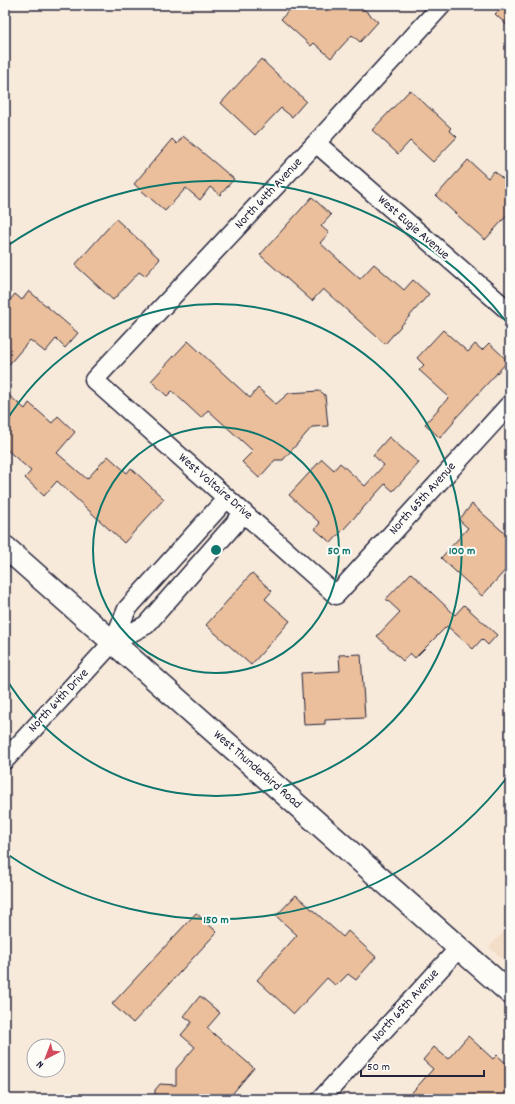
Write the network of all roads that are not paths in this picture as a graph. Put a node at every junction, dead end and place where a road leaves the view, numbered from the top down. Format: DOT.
graph roads {
  1 [pos="442,5"];
  2 [pos="316,144"];
  3 [pos="510,312"];
  4 [pos="94,380"];
  5 [pos="510,404"];
  6 [pos="227,498"];
  7 [pos="244,513"];
  8 [pos="5,547"];
  9 [pos="176,555"];
  10 [pos="193,571"];
  11 [pos="336,595"];
  12 [pos="113,642"];
  13 [pos="5,760"];
  14 [pos="459,948"];
  15 [pos="510,993"];
  16 [pos="321,1099"];
  1 -- 2 [label="street, North 64th Avenue"];
  2 -- 3 [label="street, West Eugie Avenue"];
  2 -- 4 [label="street, North 64th Avenue"];
  4 -- 6 [label="street, West Voltaire Drive"];
  5 -- 11 [label="street, North 65th Avenue"];
  6 -- 7 [label="street, West Voltaire Drive"];
  6 -- 9 [label="street, North 64th Drive"];
  7 -- 10 [label="street, North 64th Drive"];
  7 -- 11 [label="street, West Voltaire Drive"];
  8 -- 12 [label="main road, West Thunderbird Road"];
  9 -- 10 [label="street"];
  9 -- 12 [label="street, North 64th Drive"];
  10 -- 12 [label="street, North 64th Drive"];
  12 -- 13 [label="street, North 64th Drive"];
  12 -- 14 [label="main road, West Thunderbird Road"];
  14 -- 15 [label="main road, West Thunderbird Road"];
  14 -- 16 [label="street, North 65th Avenue"];
}
